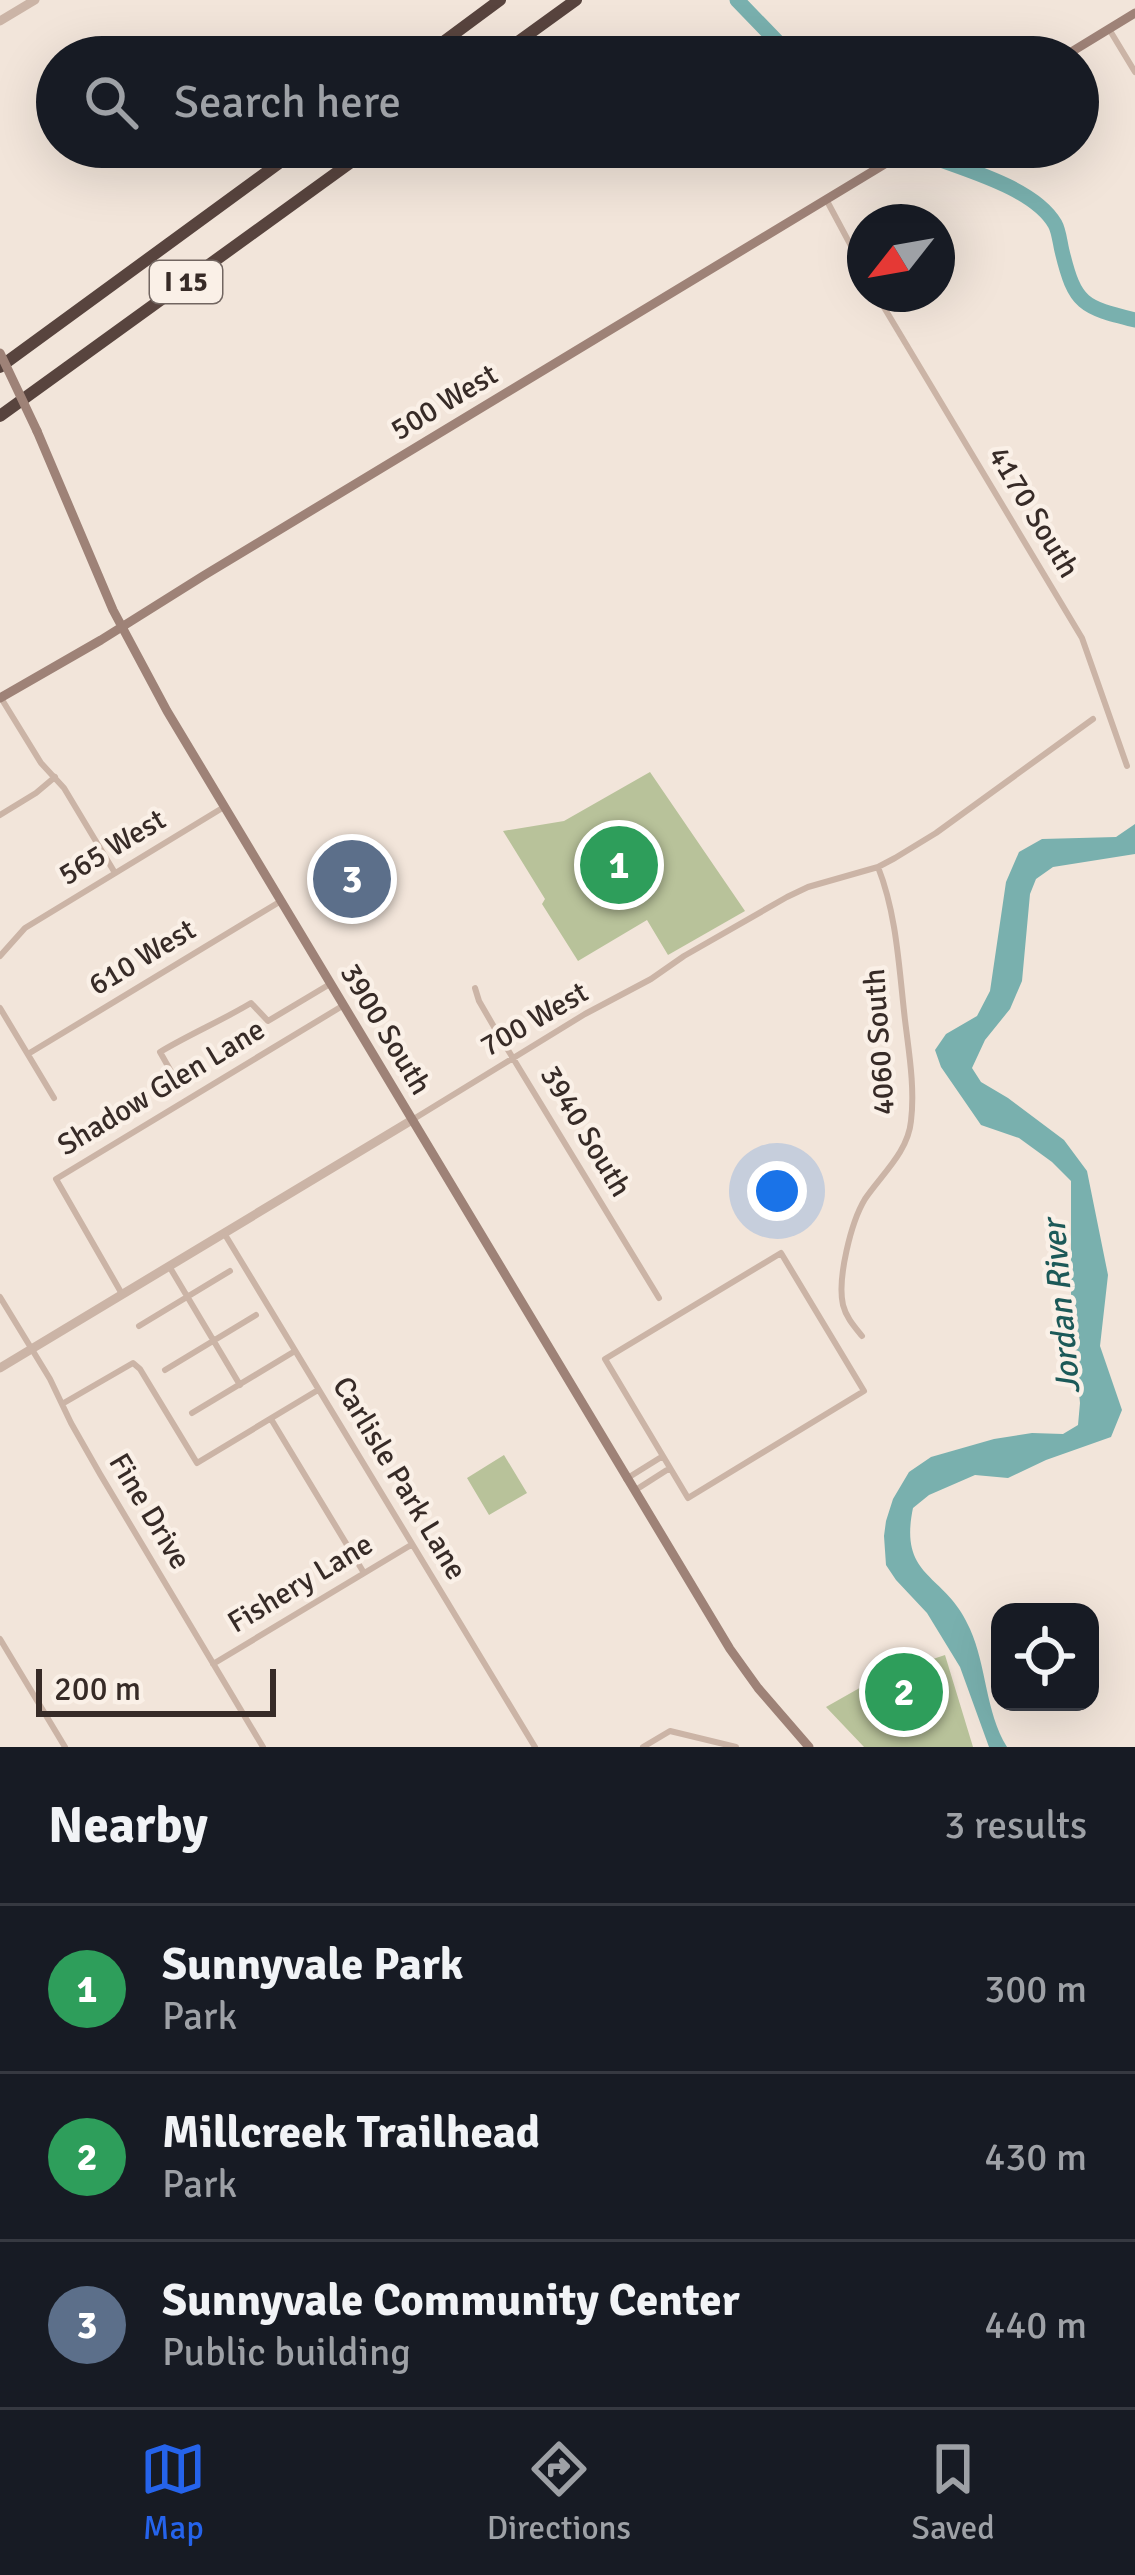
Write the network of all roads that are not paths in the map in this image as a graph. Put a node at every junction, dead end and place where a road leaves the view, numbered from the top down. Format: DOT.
graph roads {
  1 [pos="35,0"];
  2 [pos="500,0"];
  3 [pos="576,0"];
  4 [pos="1135,13"];
  5 [pos="0,21"];
  6 [pos="1109,29"];
  7 [pos="451,36"];
  8 [pos="526,36"];
  9 [pos="1098,36"];
  10 [pos="1135,72"];
  11 [pos="272,168"];
  12 [pos="343,168"];
  13 [pos="879,168"];
  14 [pos="826,200"];
  15 [pos="847,239"];
  16 [pos="887,312"];
  17 [pos="0,353"];
  18 [pos="0,367"];
  19 [pos="0,416"];
  20 [pos="122,627"];
  21 [pos="0,698"];
  22 [pos="1093,719"];
  23 [pos="1126,766"];
  24 [pos="55,777"];
  25 [pos="224,807"];
  26 [pos="0,815"];
  27 [pos="878,867"];
  28 [pos="115,873"];
  29 [pos="281,901"];
  30 [pos="0,956"];
  31 [pos="331,984"];
  32 [pos="475,988"];
  33 [pos="344,1005"];
  34 [pos="0,1008"];
  35 [pos="28,1054"];
  36 [pos="514,1058"];
  37 [pos="177,1082"];
  38 [pos="54,1098"];
  39 [pos="412,1120"];
  40 [pos="224,1233"];
  41 [pos="169,1267"];
  42 [pos="230,1271"];
  43 [pos="122,1294"];
  44 [pos="0,1297"];
  45 [pos="187,1297"];
  46 [pos="659,1298"];
  47 [pos="256,1315"];
  48 [pos="140,1326"];
  49 [pos="862,1336"];
  50 [pos="214,1341"];
  51 [pos="32,1349"];
  52 [pos="295,1351"];
  53 [pos="0,1368"];
  54 [pos="165,1370"];
  55 [pos="240,1384"];
  56 [pos="318,1390"];
  57 [pos="62,1405"];
  58 [pos="192,1413"];
  59 [pos="271,1419"];
  60 [pos="663,1456"];
  61 [pos="670,1468"];
  62 [pos="626,1479"];
  63 [pos="634,1491"];
  64 [pos="412,1544"];
  65 [pos="364,1573"];
  66 [pos="0,1639"];
  67 [pos="213,1664"];
  68 [pos="65,1747"];
  69 [pos="263,1747"];
  70 [pos="535,1747"];
  71 [pos="643,1747"];
  72 [pos="736,1747"];
  73 [pos="809,1747"];
  1 -- 5 [label="street"];
  2 -- 7 [label="highway"];
  3 -- 8 [label="highway"];
  4 -- 6 [label="main road"];
  6 -- 9 [label="main road"];
  6 -- 10 [label="street"];
  11 -- 18 [label="highway, I 15"];
  12 -- 19 [label="highway, I 15"];
  13 -- 14 [label="main road, 500 West"];
  14 -- 15 [label="street"];
  14 -- 20 [label="main road, 500 West"];
  16 -- 23 [label="street, 4170 South"];
  17 -- 20 [label="main road, 3900 South, bridge"];
  20 -- 21 [label="main road, 500 West"];
  20 -- 25 [label="main road, 3900 South"];
  21 -- 24 [label="street"];
  22 -- 27 [label="street, 700 West"];
  24 -- 26 [label="street"];
  24 -- 28 [label="street"];
  25 -- 28 [label="street, 565 West"];
  25 -- 29 [label="main road, 3900 South"];
  27 -- 36 [label="street, 700 West"];
  27 -- 49 [label="street, 4060 South"];
  28 -- 30 [label="street, 565 West"];
  29 -- 31 [label="main road, 3900 South"];
  29 -- 35 [label="street, 610 West"];
  31 -- 33 [label="main road, 3900 South"];
  31 -- 37 [label="street"];
  32 -- 36 [label="street, 3940 South"];
  33 -- 39 [label="main road, 3900 South"];
  33 -- 43 [label="street, Shadow Glen Lane"];
  34 -- 35 [label="street"];
  35 -- 38 [label="street"];
  36 -- 39 [label="street, 700 West"];
  36 -- 46 [label="street, 3940 South"];
  39 -- 40 [label="street, 700 West"];
  39 -- 62 [label="main road, 3900 South"];
  40 -- 41 [label="street, 700 West"];
  40 -- 52 [label="street, Carlisle Park Lane"];
  41 -- 43 [label="street, 700 West"];
  41 -- 45 [label="street"];
  42 -- 45 [label="street"];
  43 -- 51 [label="street, 700 West"];
  44 -- 51 [label="street, Fine Drive"];
  45 -- 48 [label="street"];
  45 -- 50 [label="street"];
  47 -- 50 [label="street"];
  50 -- 54 [label="street"];
  50 -- 55 [label="street"];
  51 -- 53 [label="street, 700 West"];
  51 -- 57 [label="street, Fine Drive"];
  52 -- 55 [label="street"];
  52 -- 56 [label="street, Carlisle Park Lane"];
  55 -- 58 [label="street"];
  56 -- 59 [label="street"];
  56 -- 64 [label="street, Carlisle Park Lane"];
  57 -- 59 [label="street"];
  57 -- 67 [label="street, Fine Drive"];
  59 -- 65 [label="street"];
  60 -- 61 [label="street"];
  60 -- 61 [label="street"];
  60 -- 62 [label="street"];
  61 -- 63 [label="street"];
  62 -- 63 [label="main road, 3900 South"];
  63 -- 73 [label="main road, 3900 South"];
  64 -- 65 [label="street, Fishery Lane"];
  64 -- 70 [label="street, Carlisle Park Lane"];
  65 -- 67 [label="street, Fishery Lane"];
  66 -- 68 [label="street"];
  67 -- 69 [label="street, Fine Drive"];
  71 -- 72 [label="street"];
}
